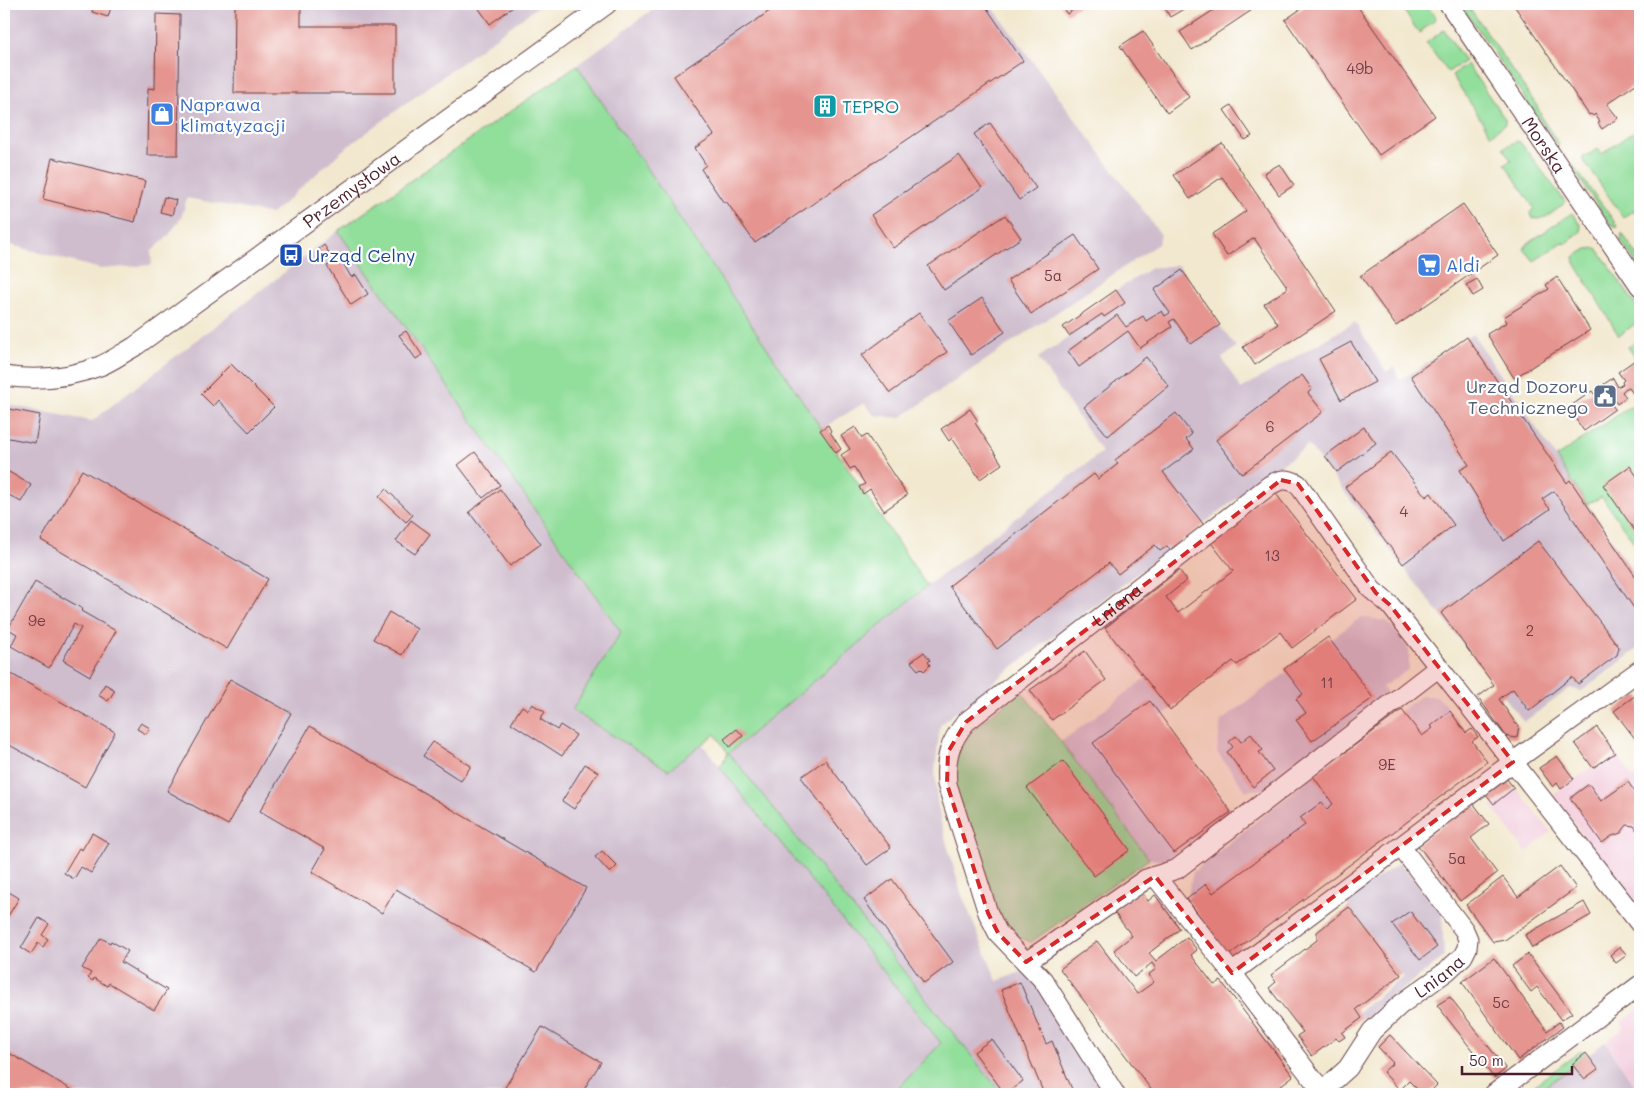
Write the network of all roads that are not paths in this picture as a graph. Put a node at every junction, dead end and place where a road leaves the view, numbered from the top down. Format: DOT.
graph roads {
  1 [pos="607,4"];
  2 [pos="1449,4"];
  3 [pos="1640,286"];
  4 [pos="4,376"];
  5 [pos="1439,667"];
  6 [pos="1640,670"];
  7 [pos="1513,762"];
  8 [pos="1401,846"];
  9 [pos="1155,876"];
  10 [pos="1640,924"];
  11 [pos="1026,962"];
  12 [pos="1232,973"];
  13 [pos="1640,986"];
  14 [pos="1324,1093"];
  15 [pos="1115,1094"];
  16 [pos="1494,1094"];
  1 -- 4 [label="street, Przemysłowa"];
  2 -- 3 [label="street, Morska"];
  5 -- 7 [label="street, Lniana"];
  5 -- 9 [label="street"];
  5 -- 11 [label="street, Lniana"];
  6 -- 7 [label="street"];
  7 -- 8 [label="street"];
  7 -- 10 [label="street, Lniana"];
  8 -- 12 [label="street"];
  8 -- 14 [label="street, Lniana"];
  9 -- 11 [label="street"];
  9 -- 12 [label="street, Lniana"];
  11 -- 15 [label="street, Lniana"];
  12 -- 14 [label="street, Lniana"];
  13 -- 16 [label="street"];
}
